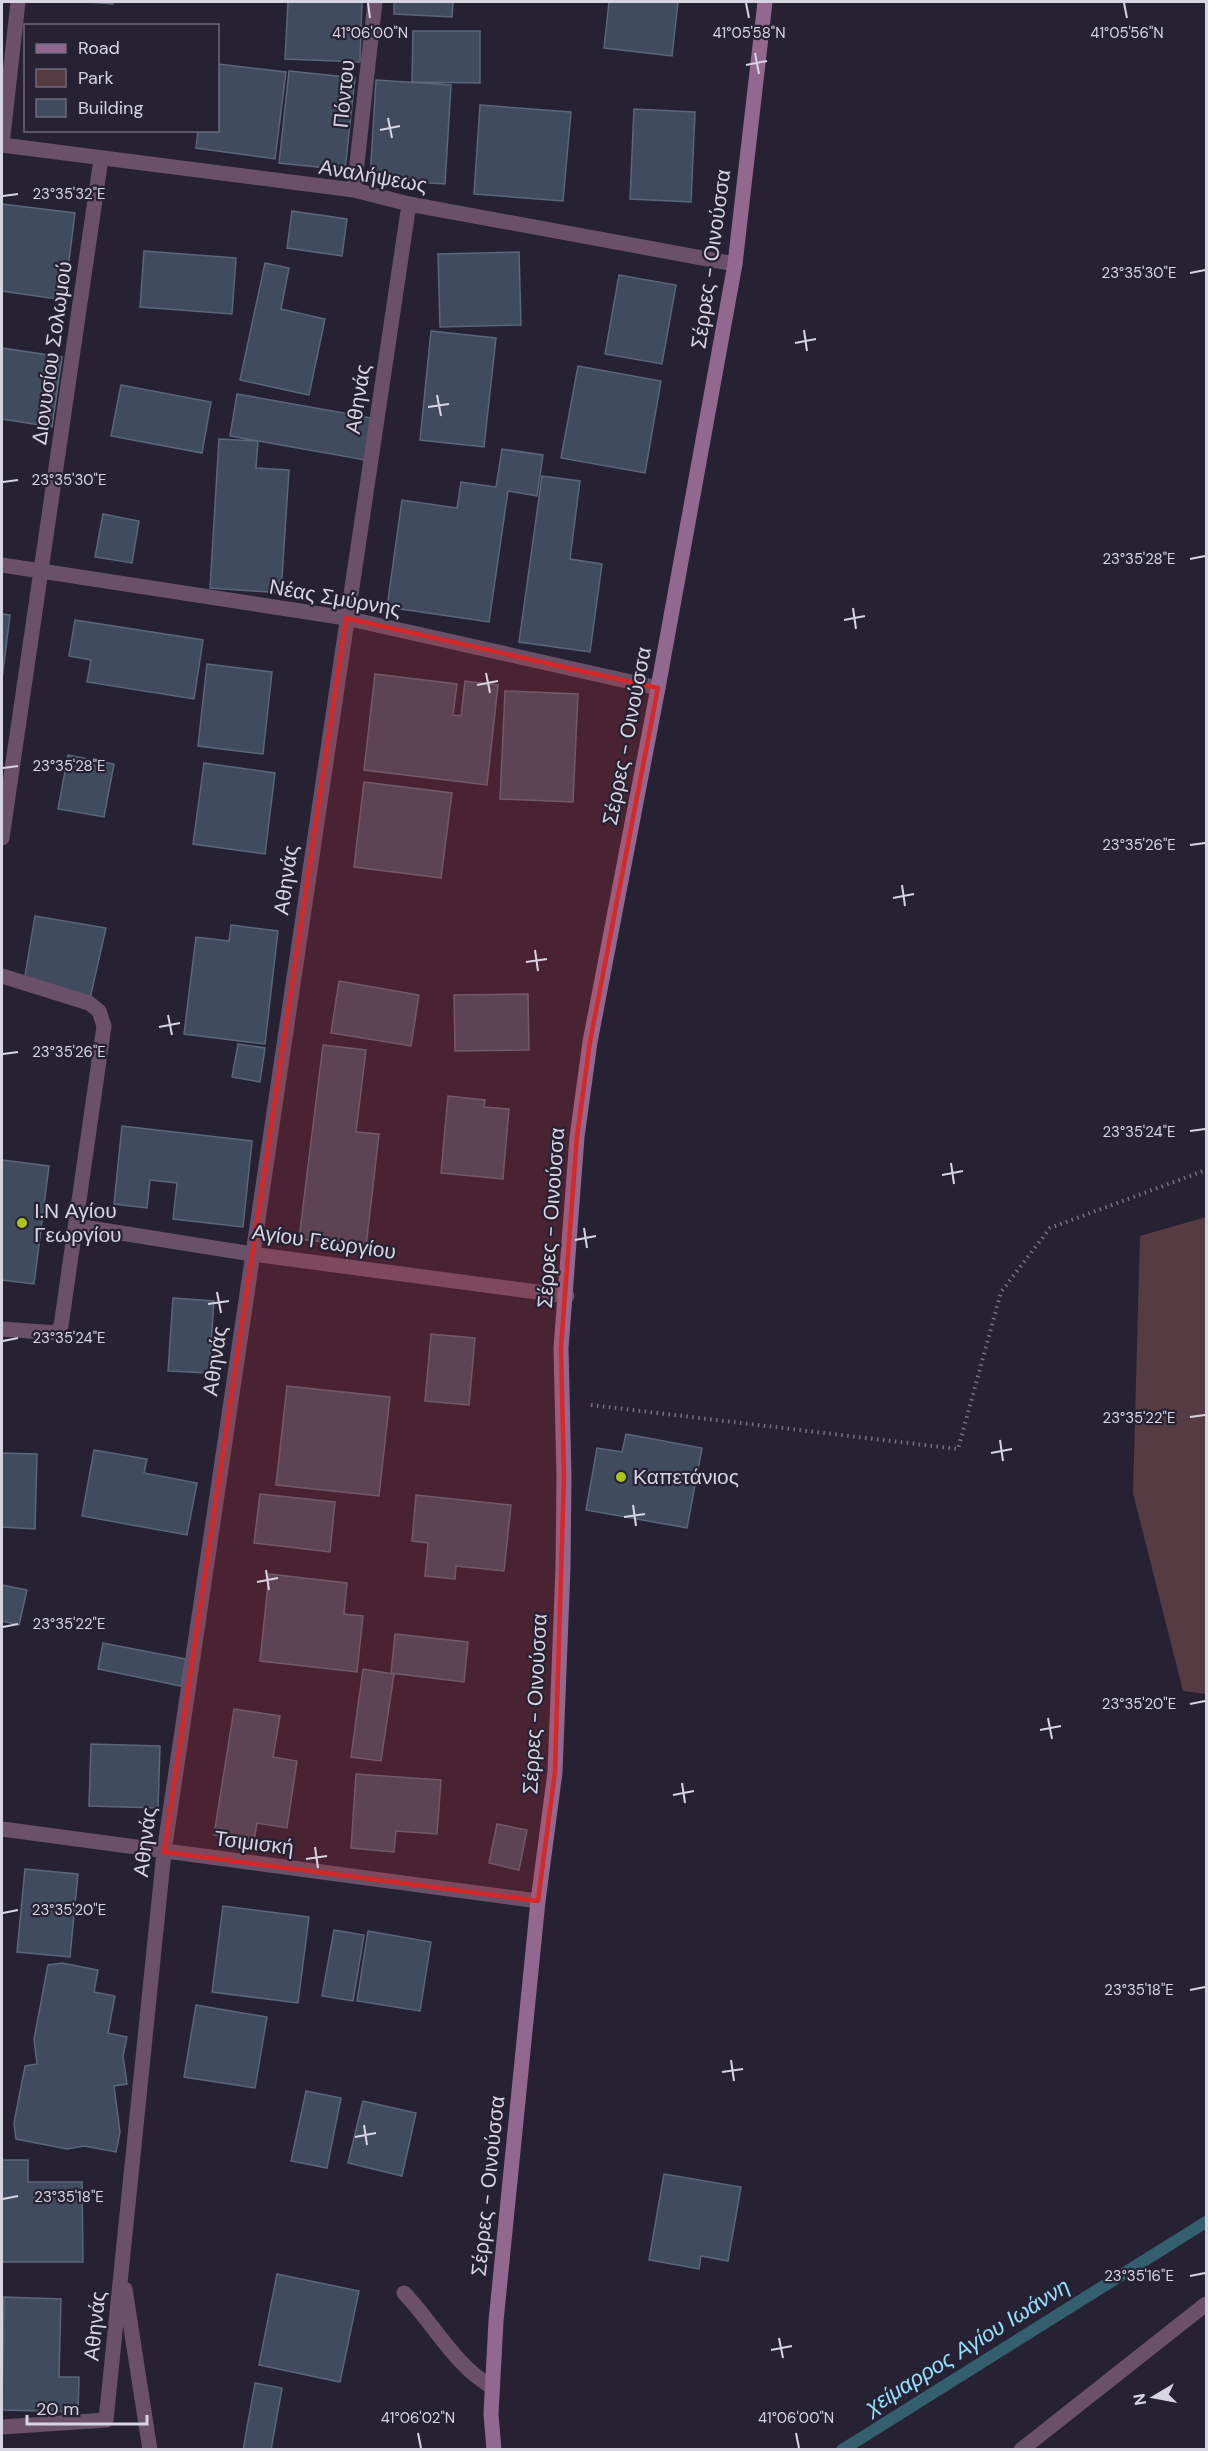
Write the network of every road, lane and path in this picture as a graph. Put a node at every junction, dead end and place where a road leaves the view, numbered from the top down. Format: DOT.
graph roads {
  1 [pos="18,2"];
  2 [pos="375,2"];
  3 [pos="765,2"];
  4 [pos="2,145"];
  5 [pos="100,159"];
  6 [pos="354,190"];
  7 [pos="409,204"];
  8 [pos="735,264"];
  9 [pos="2,565"];
  10 [pos="42,572"];
  11 [pos="346,618"];
  12 [pos="658,688"];
  13 [pos="2,838"];
  14 [pos="2,976"];
  15 [pos="1206,1170"];
  16 [pos="77,1226"];
  17 [pos="252,1254"];
  18 [pos="567,1296"];
  19 [pos="2,1329"];
  20 [pos="563,1401"];
  21 [pos="2,1829"];
  22 [pos="164,1852"];
  23 [pos="538,1901"];
  24 [pos="122,2268"];
  25 [pos="404,2293"];
  26 [pos="1206,2304"];
  27 [pos="492,2387"];
  28 [pos="2,2427"];
  29 [pos="493,2444"];
  30 [pos="150,2450"];
  31 [pos="1021,2450"];
  1 -- 4 [label="street"];
  2 -- 6 [label="street, Πόντου"];
  3 -- 8 [label="street, Σέρρες - Οινούσσα"];
  4 -- 5 [label="street, Αναλήψεως"];
  5 -- 6 [label="street, Αναλήψεως"];
  5 -- 10 [label="street, Διονυσίου Σολωμού"];
  6 -- 7 [label="street, Αναλήψεως"];
  7 -- 8 [label="street, Αναλήψεως"];
  7 -- 11 [label="street, Αθηνάς"];
  8 -- 12 [label="street, Σέρρες - Οινούσσα"];
  9 -- 10 [label="street, Νέας Σμύρνης"];
  10 -- 11 [label="street, Νέας Σμύρνης"];
  10 -- 13 [label="street, Διονυσίου Σολωμού"];
  11 -- 12 [label="street, Νέας Σμύρνης"];
  11 -- 17 [label="street, Αθηνάς"];
  12 -- 18 [label="street, Σέρρες - Οινούσσα"];
  14 -- 16 [label="street"];
  15 -- 20 [label="path"];
  16 -- 17 [label="street, Αγίου Γεωργίου"];
  16 -- 19 [label="street"];
  17 -- 18 [label="street, Αγίου Γεωργίου"];
  17 -- 22 [label="street, Αθηνάς"];
  18 -- 20 [label="street, Σέρρες - Οινούσσα"];
  20 -- 23 [label="street, Σέρρες - Οινούσσα"];
  21 -- 22 [label="street, Τσιμισκή"];
  22 -- 23 [label="street, Τσιμισκή"];
  22 -- 24 [label="street, Αθηνάς"];
  23 -- 27 [label="street, Σέρρες - Οινούσσα"];
  24 -- 28 [label="street, Αθηνάς"];
  24 -- 30 [label="street"];
  25 -- 27 [label="street"];
  26 -- 31 [label="street"];
  27 -- 29 [label="street, Σέρρες - Οινούσσα"];
}
